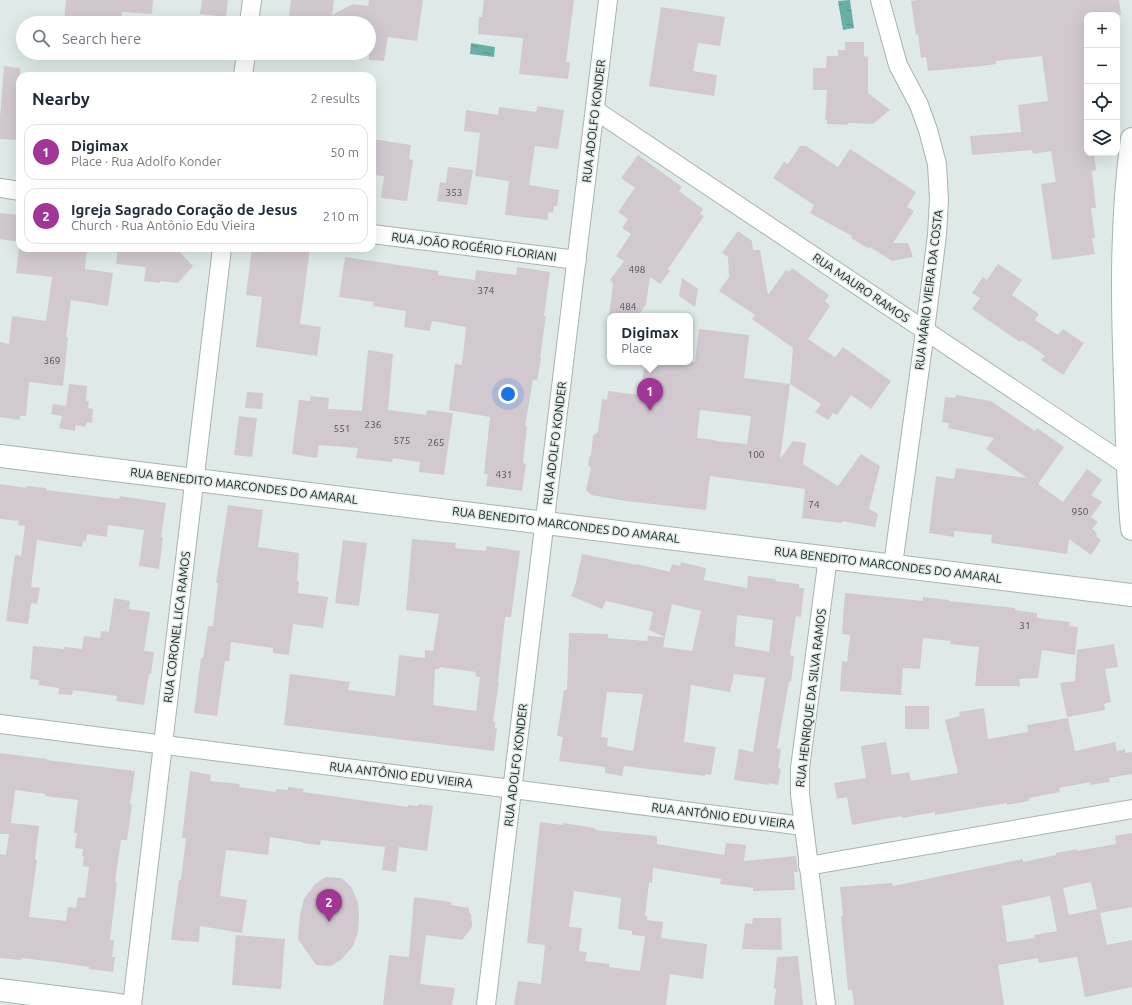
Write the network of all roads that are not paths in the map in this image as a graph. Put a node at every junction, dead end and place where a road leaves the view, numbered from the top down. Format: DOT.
graph roads {
  1 [pos="252,0"];
  2 [pos="608,0"];
  3 [pos="880,0"];
  4 [pos="250,16"];
  5 [pos="245,60"];
  6 [pos="244,72"];
  7 [pos="595,110"];
  8 [pos="1132,139"];
  9 [pos="0,188"];
  10 [pos="16,190"];
  11 [pos="1128,214"];
  12 [pos="376,235"];
  13 [pos="222,252"];
  14 [pos="577,260"];
  15 [pos="925,331"];
  16 [pos="0,456"];
  17 [pos="1128,466"];
  18 [pos="195,480"];
  19 [pos="1131,498"];
  20 [pos="545,523"];
  21 [pos="1132,529"];
  22 [pos="828,557"];
  23 [pos="893,565"];
  24 [pos="1132,595"];
  25 [pos="0,724"];
  26 [pos="163,745"];
  27 [pos="513,789"];
  28 [pos="1132,809"];
  29 [pos="803,826"];
  30 [pos="808,866"];
  31 [pos="0,990"];
  32 [pos="119,1005"];
  33 [pos="132,1005"];
  34 [pos="486,1005"];
  35 [pos="826,1005"];
  1 -- 4 [label="street"];
  2 -- 7 [label="street, RUA ADOLFO KONDER"];
  3 -- 15 [label="street, RUA MÁRIO VIEIRA DA COSTA"];
  5 -- 6 [label="street"];
  7 -- 14 [label="street, RUA ADOLFO KONDER"];
  7 -- 15 [label="street, RUA MAURO RAMOS"];
  8 -- 11 [label="main road"];
  9 -- 10 [label="street"];
  11 -- 17 [label="main road"];
  12 -- 14 [label="street, RUA JOÃO ROGÉRIO FLORIANI"];
  13 -- 18 [label="street, RUA CORONEL LICA RAMOS"];
  14 -- 20 [label="street, RUA ADOLFO KONDER"];
  15 -- 17 [label="street, RUA MAURO RAMOS"];
  15 -- 23 [label="street, RUA MÁRIO VIEIRA DA COSTA"];
  16 -- 18 [label="main road, RUA BENEDITO MARCONDES DO AMARAL"];
  17 -- 19 [label="main road"];
  18 -- 20 [label="main road, RUA BENEDITO MARCONDES DO AMARAL"];
  18 -- 26 [label="street, RUA CORONEL LICA RAMOS"];
  19 -- 21 [label="main road"];
  20 -- 22 [label="main road, RUA BENEDITO MARCONDES DO AMARAL"];
  20 -- 27 [label="street, RUA ADOLFO KONDER"];
  22 -- 23 [label="main road, RUA BENEDITO MARCONDES DO AMARAL"];
  22 -- 29 [label="street, RUA HENRIQUE DA SILVA RAMOS"];
  23 -- 24 [label="main road, RUA BENEDITO MARCONDES DO AMARAL"];
  25 -- 26 [label="street, RUA ANTÔNIO EDU VIEIRA"];
  26 -- 27 [label="street, RUA ANTÔNIO EDU VIEIRA"];
  26 -- 33 [label="street, RUA CORONEL LICA RAMOS"];
  27 -- 29 [label="street, RUA ANTÔNIO EDU VIEIRA"];
  27 -- 34 [label="street, RUA ADOLFO KONDER"];
  28 -- 30 [label="street"];
  29 -- 30 [label="street, RUA HENRIQUE DA SILVA RAMOS"];
  30 -- 35 [label="street, RUA HENRIQUE DA SILVA RAMOS"];
  31 -- 32 [label="main road"];
}
